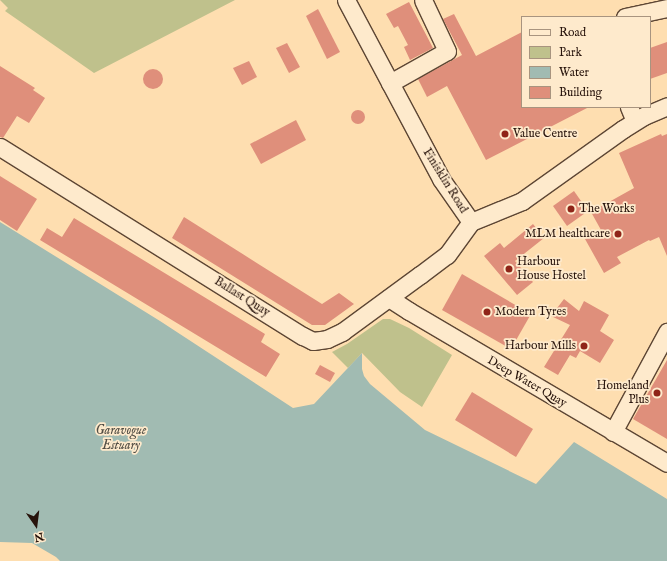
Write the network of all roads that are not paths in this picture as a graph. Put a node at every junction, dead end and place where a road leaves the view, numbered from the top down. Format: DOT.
graph roads {
  1 [pos="346,0"];
  2 [pos="423,0"];
  3 [pos="667,8"];
  4 [pos="630,16"];
  5 [pos="390,83"];
  6 [pos="667,106"];
  7 [pos="632,114"];
  8 [pos="0,147"];
  9 [pos="471,222"];
  10 [pos="389,298"];
  11 [pos="667,332"];
  12 [pos="613,432"];
  13 [pos="667,463"];
  1 -- 5 [label="street, Finisklin Road"];
  2 -- 5 [label="street"];
  3 -- 4 [label="street"];
  5 -- 9 [label="street, Finisklin Road"];
  6 -- 7 [label="street, Finisklin Road"];
  7 -- 9 [label="street, Finisklin Road"];
  8 -- 10 [label="street, Ballast Quay"];
  9 -- 10 [label="street, Ballast Quay"];
  10 -- 12 [label="street, Deep Water Quay"];
  11 -- 12 [label="street"];
  12 -- 13 [label="street, Deep Water Quay"];
}
